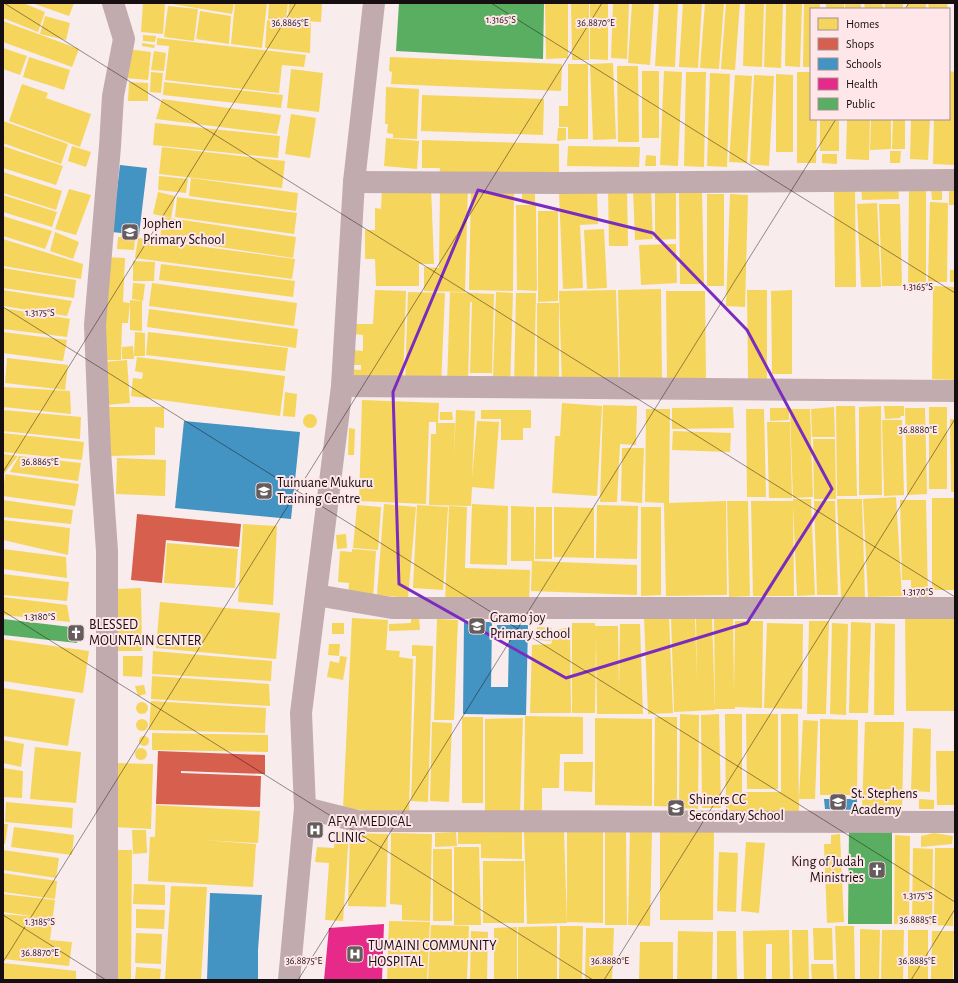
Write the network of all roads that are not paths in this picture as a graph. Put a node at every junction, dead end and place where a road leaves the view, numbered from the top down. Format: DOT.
graph roads {
  1 [pos="113,3"];
  2 [pos="374,3"];
  3 [pos="955,180"];
  4 [pos="354,182"];
  5 [pos="342,386"];
  6 [pos="955,391"];
  7 [pos="316,595"];
  8 [pos="955,608"];
  9 [pos="305,808"];
  10 [pos="955,822"];
  11 [pos="107,980"];
  12 [pos="288,980"];
  1 -- 11 [label="street"];
  2 -- 4 [label="street"];
  3 -- 4 [label="street"];
  4 -- 5 [label="street"];
  5 -- 6 [label="street"];
  5 -- 7 [label="street"];
  7 -- 8 [label="street"];
  7 -- 9 [label="street"];
  9 -- 10 [label="street"];
  9 -- 12 [label="street"];
}
